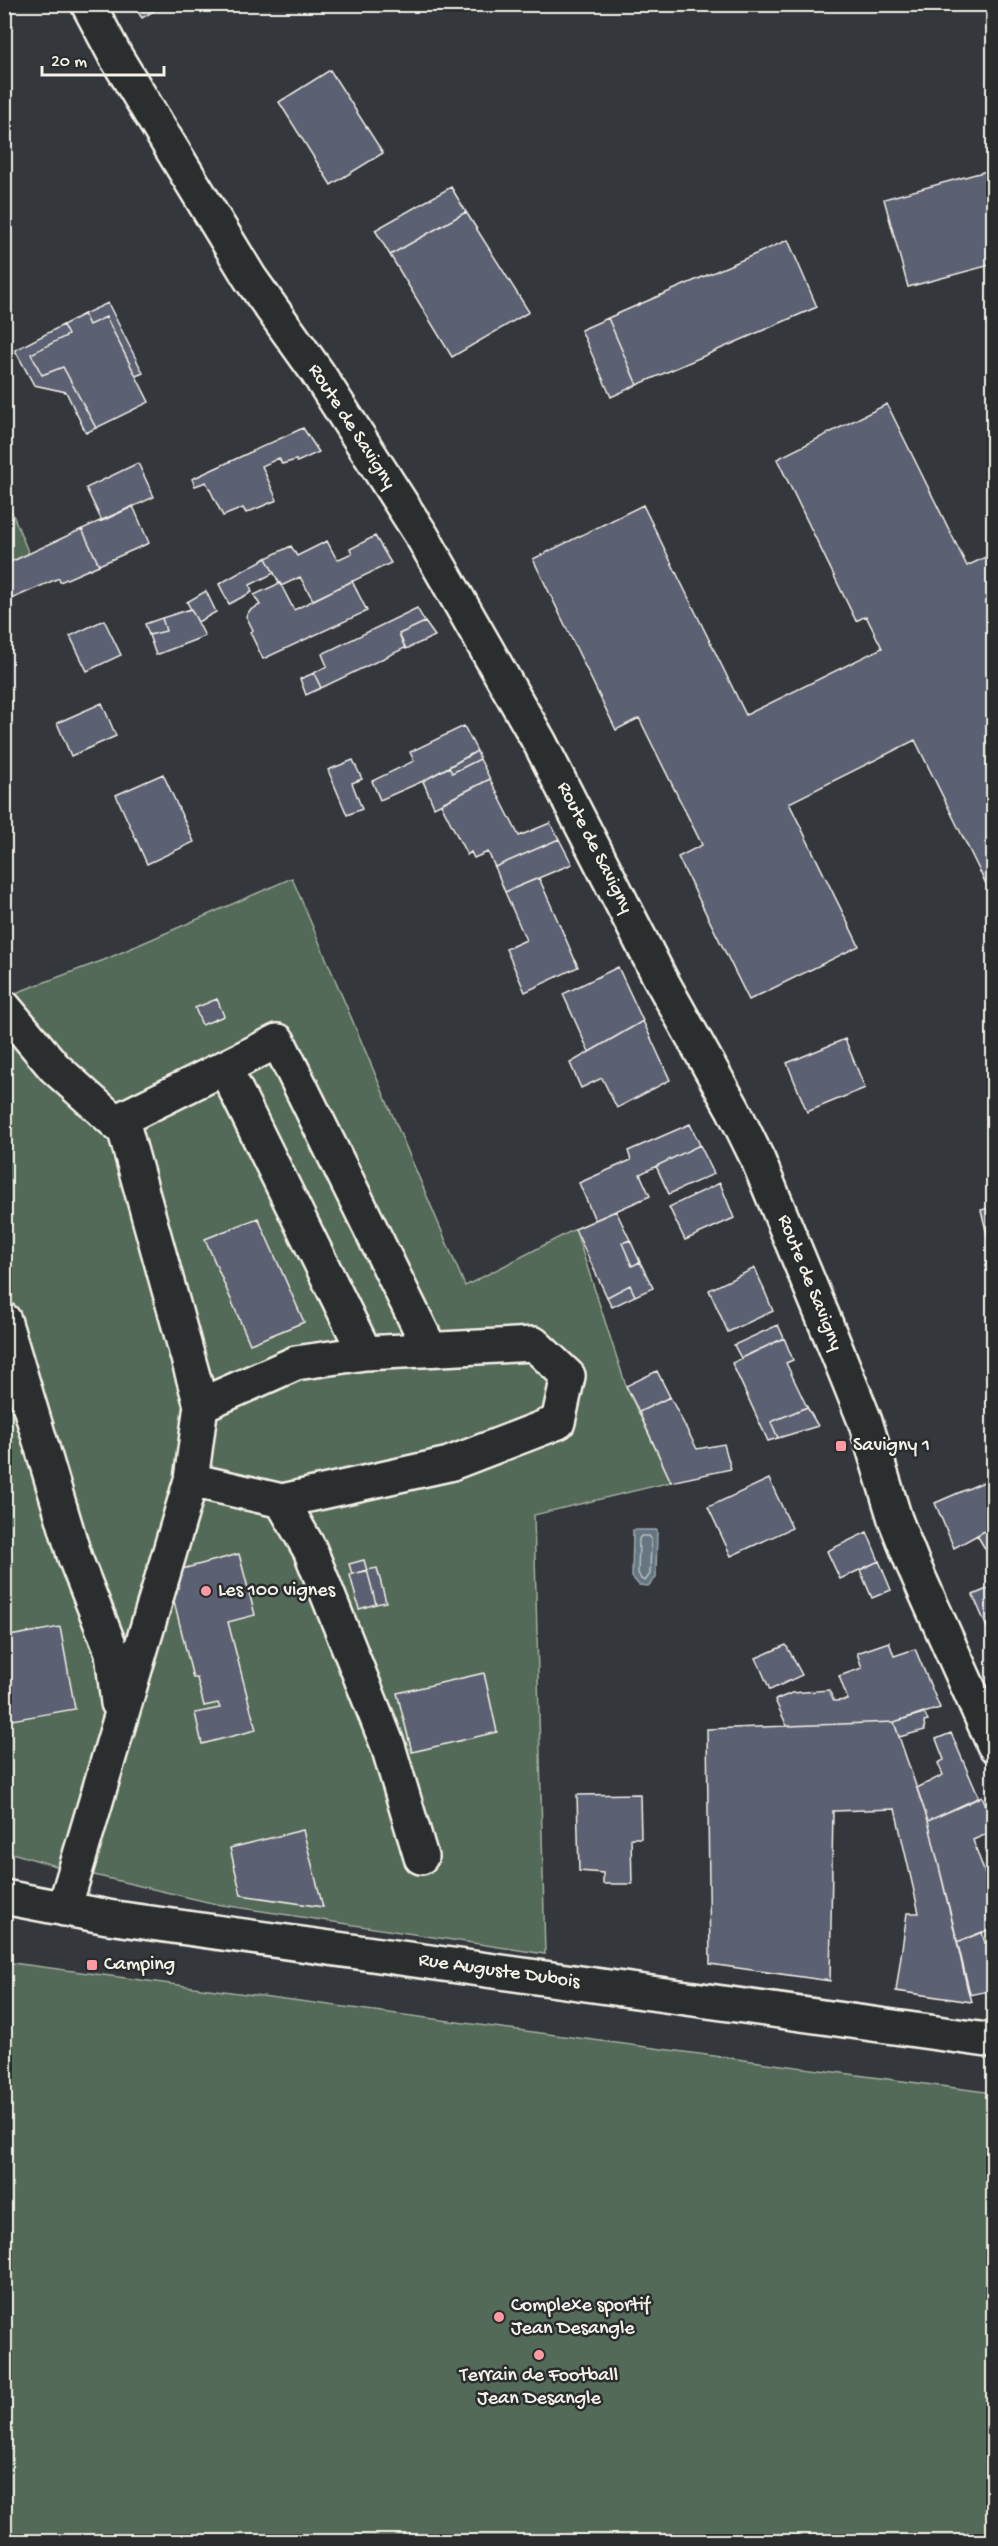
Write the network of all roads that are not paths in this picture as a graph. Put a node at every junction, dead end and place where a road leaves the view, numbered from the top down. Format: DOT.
graph roads {
  1 [pos="88,4"];
  2 [pos="4,1007"];
  3 [pos="225,1068"];
  4 [pos="115,1122"];
  5 [pos="8,1339"];
  6 [pos="430,1349"];
  7 [pos="365,1353"];
  8 [pos="201,1405"];
  9 [pos="191,1480"];
  10 [pos="282,1501"];
  11 [pos="119,1716"];
  12 [pos="993,1745"];
  13 [pos="421,1857"];
  14 [pos="4,1896"];
  15 [pos="64,1909"];
  16 [pos="993,2041"];
  1 -- 12 [label="main road, Route de Savigny"];
  2 -- 4 [label="main road"];
  3 -- 4 [label="main road"];
  3 -- 6 [label="main road"];
  3 -- 7 [label="main road"];
  4 -- 8 [label="main road"];
  5 -- 11 [label="main road"];
  6 -- 7 [label="main road"];
  6 -- 10 [label="main road"];
  7 -- 8 [label="main road"];
  8 -- 9 [label="main road"];
  9 -- 10 [label="main road"];
  9 -- 11 [label="main road"];
  10 -- 13 [label="main road"];
  11 -- 15 [label="main road"];
  14 -- 15 [label="main road, Rue Auguste Dubois"];
  15 -- 16 [label="main road, Rue Auguste Dubois"];
}
